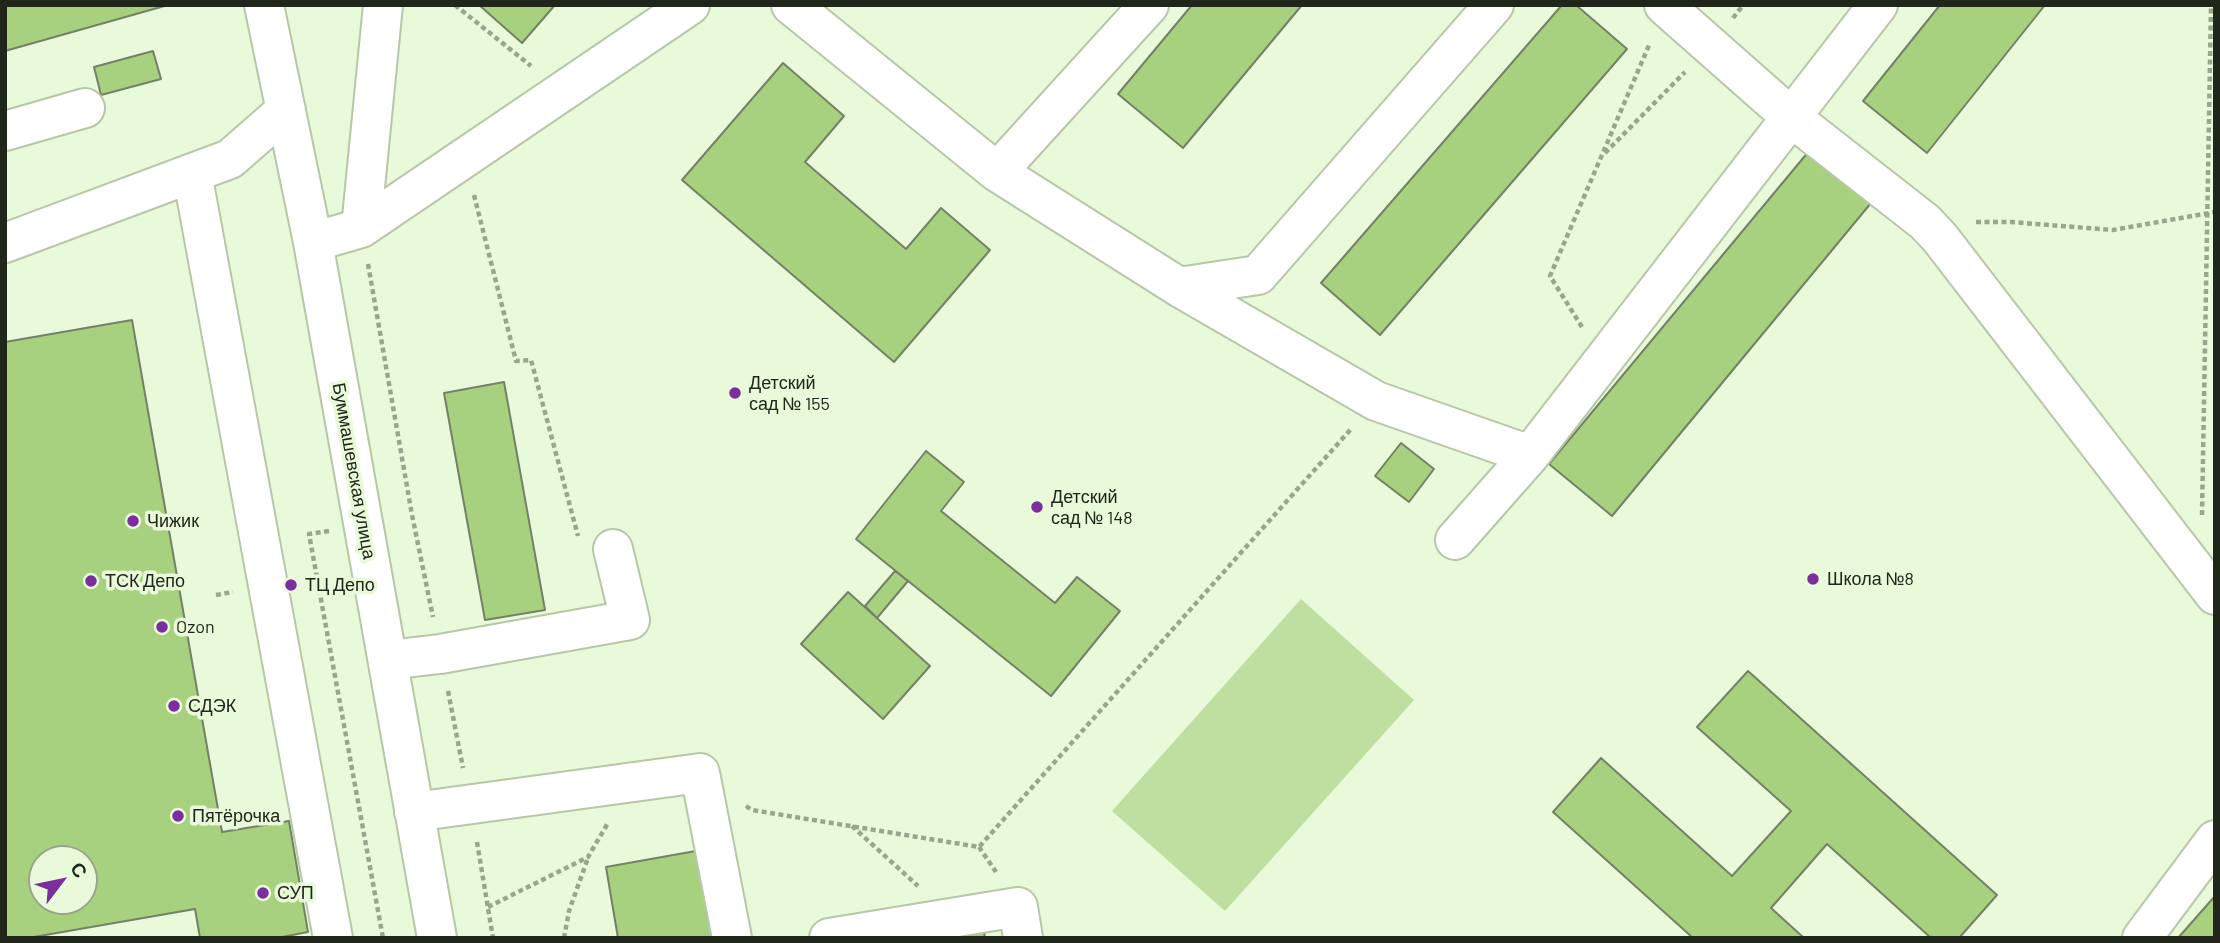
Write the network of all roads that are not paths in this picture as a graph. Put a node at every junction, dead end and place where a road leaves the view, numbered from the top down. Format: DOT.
graph roads {
  1 [pos="264,5"];
  2 [pos="383,5"];
  3 [pos="690,5"];
  4 [pos="791,5"];
  5 [pos="1149,5"];
  6 [pos="1494,5"];
  7 [pos="1665,6"];
  8 [pos="1871,8"];
  9 [pos="85,108"];
  10 [pos="286,110"];
  11 [pos="1792,118"];
  12 [pos="5,131"];
  13 [pos="997,172"];
  14 [pos="192,173"];
  15 [pos="361,228"];
  16 [pos="313,242"];
  17 [pos="5,243"];
  18 [pos="1179,287"];
  19 [pos="1530,455"];
  20 [pos="1455,540"];
  21 [pos="613,549"];
  22 [pos="2208,587"];
  23 [pos="388,660"];
  24 [pos="414,812"];
  25 [pos="2215,840"];
  26 [pos="333,938"];
  27 [pos="437,938"];
  28 [pos="732,938"];
  29 [pos="830,938"];
  30 [pos="1023,938"];
  31 [pos="2142,938"];
  1 -- 10 [label="street, Буммашевская улица"];
  2 -- 15 [label="street"];
  3 -- 15 [label="street"];
  4 -- 13 [label="street"];
  5 -- 13 [label="street"];
  6 -- 18 [label="street"];
  7 -- 11 [label="street"];
  8 -- 11 [label="street"];
  9 -- 12 [label="street"];
  10 -- 14 [label="street"];
  10 -- 16 [label="street, Буммашевская улица"];
  11 -- 19 [label="street"];
  11 -- 22 [label="street"];
  13 -- 18 [label="street"];
  14 -- 17 [label="street"];
  14 -- 26 [label="street"];
  15 -- 16 [label="street"];
  16 -- 23 [label="street, Буммашевская улица"];
  18 -- 19 [label="street"];
  19 -- 20 [label="street"];
  21 -- 23 [label="street"];
  23 -- 24 [label="street, Буммашевская улица"];
  24 -- 27 [label="street, Буммашевская улица"];
  24 -- 28 [label="street"];
  25 -- 31 [label="street"];
  29 -- 30 [label="street"];
}
